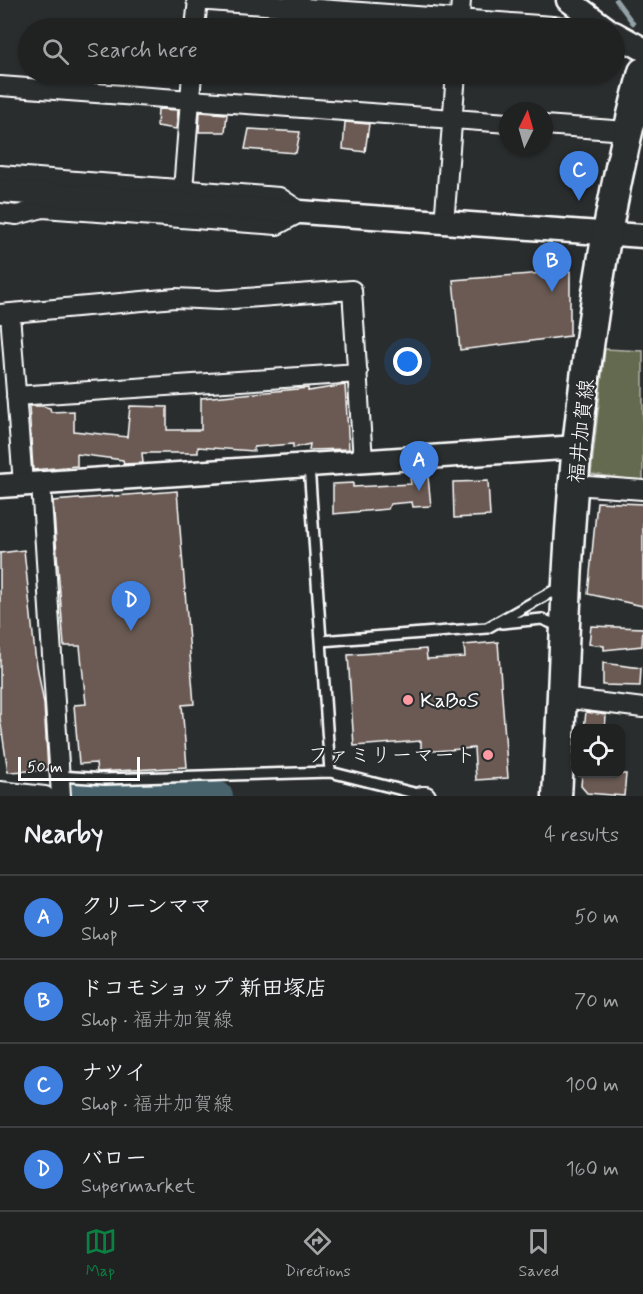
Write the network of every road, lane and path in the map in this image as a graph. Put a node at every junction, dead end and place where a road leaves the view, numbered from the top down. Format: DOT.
graph roads {
  1 [pos="197,0"];
  2 [pos="461,0"];
  3 [pos="568,0"];
  4 [pos="196,18"];
  5 [pos="394,18"];
  6 [pos="460,18"];
  7 [pos="592,18"];
  8 [pos="625,39"];
  9 [pos="643,49"];
  10 [pos="643,72"];
  11 [pos="191,84"];
  12 [pos="455,84"];
  13 [pos="0,86"];
  14 [pos="189,100"];
  15 [pos="639,100"];
  16 [pos="453,119"];
  17 [pos="499,122"];
  18 [pos="553,126"];
  19 [pos="627,130"];
  20 [pos="0,175"];
  21 [pos="183,189"];
  22 [pos="0,191"];
  23 [pos="302,212"];
  24 [pos="0,213"];
  25 [pos="444,224"];
  26 [pos="606,234"];
  27 [pos="643,236"];
  28 [pos="5,314"];
  29 [pos="358,373"];
  30 [pos="16,396"];
  31 [pos="577,447"];
  32 [pos="363,460"];
  33 [pos="309,464"];
  34 [pos="32,484"];
  35 [pos="574,485"];
  36 [pos="0,486"];
  37 [pos="643,490"];
  38 [pos="569,581"];
  39 [pos="497,623"];
  40 [pos="566,630"];
  41 [pos="321,641"];
  42 [pos="563,698"];
  43 [pos="643,708"];
  44 [pos="330,772"];
  45 [pos="59,776"];
  46 [pos="0,791"];
  47 [pos="45,796"];
  48 [pos="61,796"];
  49 [pos="423,796"];
  50 [pos="557,796"];
  1 -- 4 [label="street"];
  1 -- 5 [label="street"];
  2 -- 6 [label="street"];
  3 -- 7 [label="street"];
  8 -- 9 [label="street"];
  10 -- 15 [label="main road, 福井加賀線"];
  11 -- 14 [label="street"];
  12 -- 16 [label="street"];
  13 -- 14 [label="street"];
  14 -- 16 [label="street"];
  14 -- 21 [label="street"];
  15 -- 19 [label="main road, 福井加賀線"];
  16 -- 17 [label="street"];
  16 -- 25 [label="street"];
  18 -- 19 [label="street"];
  19 -- 26 [label="main road, 福井加賀線"];
  20 -- 21 [label="street"];
  21 -- 23 [label="street"];
  22 -- 23 [label="street"];
  23 -- 24 [label="street"];
  23 -- 25 [label="street"];
  25 -- 26 [label="street"];
  26 -- 27 [label="street"];
  26 -- 31 [label="main road, 福井加賀線"];
  28 -- 29 [label="street"];
  28 -- 30 [label="street"];
  29 -- 30 [label="street"];
  29 -- 32 [label="street"];
  30 -- 34 [label="street"];
  31 -- 32 [label="street"];
  31 -- 35 [label="main road, 福井加賀線"];
  32 -- 33 [label="street"];
  33 -- 34 [label="street"];
  33 -- 41 [label="lane"];
  34 -- 36 [label="street"];
  34 -- 45 [label="street"];
  35 -- 37 [label="street"];
  35 -- 38 [label="main road, 福井加賀線"];
  38 -- 39 [label="lane"];
  38 -- 40 [label="main road, 福井加賀線"];
  39 -- 40 [label="lane"];
  39 -- 41 [label="lane"];
  40 -- 42 [label="main road, 福井加賀線"];
  41 -- 44 [label="lane"];
  42 -- 43 [label="street"];
  42 -- 50 [label="main road, 福井加賀線"];
  44 -- 45 [label="lane"];
  44 -- 49 [label="lane"];
  45 -- 48 [label="street"];
  46 -- 47 [label="street"];
}
